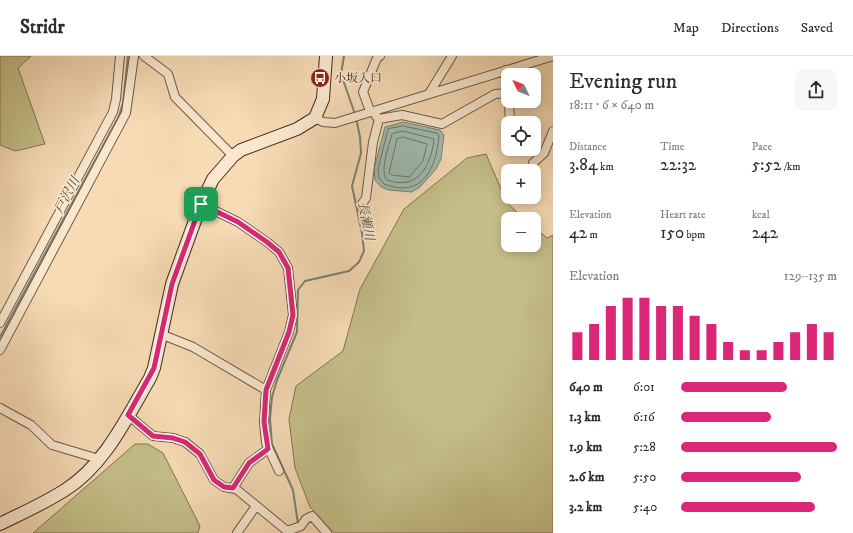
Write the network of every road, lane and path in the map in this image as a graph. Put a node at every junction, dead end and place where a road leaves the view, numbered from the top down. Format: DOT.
graph roads {
  1 [pos="120,56"];
  2 [pos="134,56"];
  3 [pos="144,56"];
  4 [pos="326,56"];
  5 [pos="380,56"];
  6 [pos="452,56"];
  7 [pos="553,56"];
  8 [pos="513,68"];
  9 [pos="501,71"];
  10 [pos="430,92"];
  11 [pos="501,94"];
  12 [pos="371,111"];
  13 [pos="314,118"];
  14 [pos="379,119"];
  15 [pos="553,131"];
  16 [pos="233,156"];
  17 [pos="533,163"];
  18 [pos="201,204"];
  19 [pos="364,214"];
  20 [pos="0,323"];
  21 [pos="163,335"];
  22 [pos="0,350"];
  23 [pos="266,390"];
  24 [pos="0,408"];
  25 [pos="128,415"];
  26 [pos="268,449"];
  27 [pos="99,459"];
  28 [pos="279,471"];
  29 [pos="233,488"];
  30 [pos="256,506"];
  31 [pos="0,524"];
  32 [pos="287,532"];
  33 [pos="237,533"];
  34 [pos="327,533"];
  1 -- 20 [label="street"];
  2 -- 22 [label="street"];
  3 -- 16 [label="street"];
  4 -- 13 [label="main road"];
  5 -- 12 [label="street"];
  6 -- 10 [label="street"];
  7 -- 8 [label="street"];
  9 -- 10 [label="street"];
  10 -- 12 [label="street"];
  11 -- 14 [label="street"];
  12 -- 13 [label="street"];
  12 -- 14 [label="street"];
  13 -- 16 [label="main road"];
  14 -- 19 [label="street"];
  15 -- 17 [label="street"];
  16 -- 18 [label="main road"];
  18 -- 21 [label="main road"];
  18 -- 23 [label="street"];
  21 -- 23 [label="street"];
  21 -- 25 [label="main road"];
  23 -- 26 [label="street"];
  24 -- 27 [label="street"];
  25 -- 27 [label="main road"];
  25 -- 29 [label="street"];
  26 -- 28 [label="street"];
  26 -- 29 [label="street"];
  27 -- 31 [label="main road"];
  29 -- 30 [label="street"];
  30 -- 32 [label="street"];
  30 -- 33 [label="street"];
  32 -- 34 [label="street"];
}
